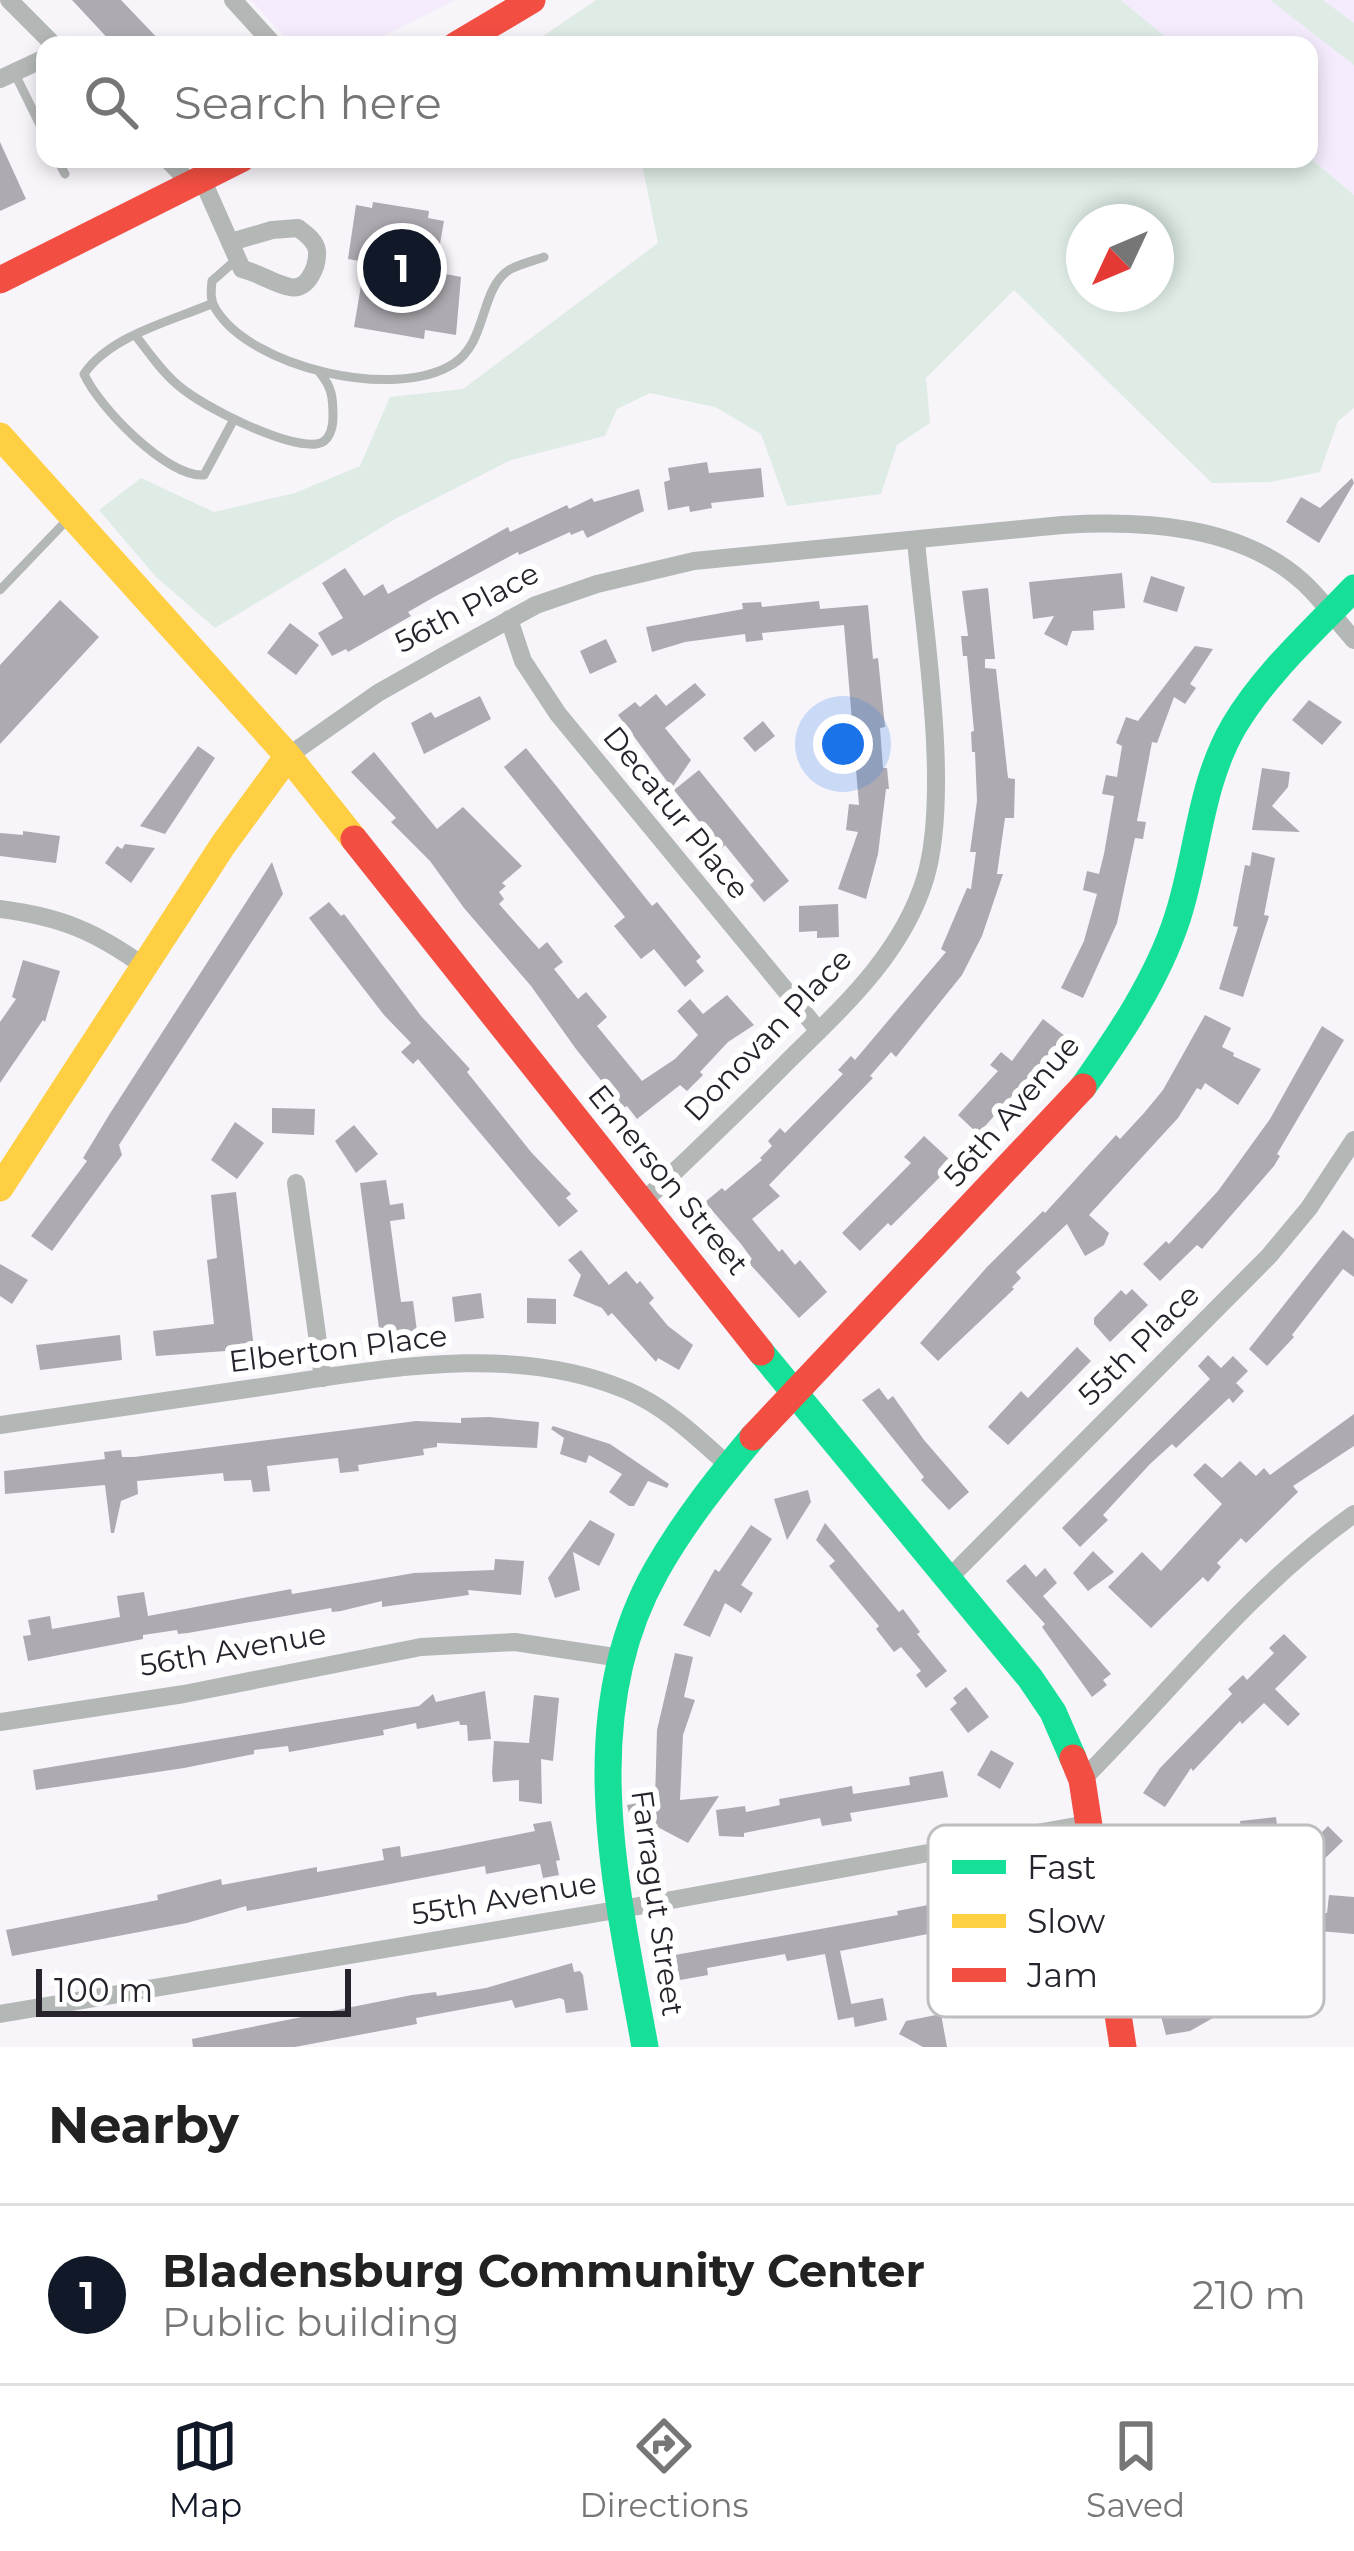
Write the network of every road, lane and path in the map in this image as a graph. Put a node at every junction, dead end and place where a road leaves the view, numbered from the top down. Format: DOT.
graph roads {
  1 [pos="9,0"];
  2 [pos="233,0"];
  3 [pos="532,0"];
  4 [pos="45,36"];
  5 [pos="266,36"];
  6 [pos="471,36"];
  7 [pos="36,62"];
  8 [pos="7,75"];
  9 [pos="36,120"];
  10 [pos="62,168"];
  11 [pos="178,168"];
  12 [pos="223,168"];
  13 [pos="65,174"];
  14 [pos="196,182"];
  15 [pos="233,251"];
  16 [pos="544,257"];
  17 [pos="0,280"];
  18 [pos="212,304"];
  19 [pos="136,336"];
  20 [pos="318,371"];
  21 [pos="234,419"];
  22 [pos="0,436"];
  23 [pos="72,514"];
  24 [pos="916,541"];
  25 [pos="1354,587"];
  26 [pos="0,590"];
  27 [pos="1329,612"];
  28 [pos="509,619"];
  29 [pos="1354,640"];
  30 [pos="288,756"];
  31 [pos="0,909"];
  32 [pos="145,967"];
  33 [pos="819,1031"];
  34 [pos="1354,1140"];
  35 [pos="296,1183"];
  36 [pos="0,1188"];
  37 [pos="644,1201"];
  38 [pos="323,1378"];
  39 [pos="794,1393"];
  40 [pos="0,1425"];
  41 [pos="729,1466"];
  42 [pos="1354,1514"];
  43 [pos="949,1578"];
  44 [pos="621,1658"];
  45 [pos="0,1722"];
  46 [pos="1082,1780"];
  47 [pos="1087,1824"];
  48 [pos="1082,1825"];
  49 [pos="928,1853"];
  50 [pos="622,1909"];
  51 [pos="0,2014"];
  52 [pos="1117,2017"];
  53 [pos="645,2047"];
  54 [pos="1123,2047"];
  1 -- 4 [label="street"];
  2 -- 5 [label="street"];
  3 -- 6 [label="street"];
  7 -- 8 [label="street"];
  8 -- 9 [label="lane"];
  10 -- 13 [label="lane"];
  11 -- 14 [label="street"];
  12 -- 14 [label="street"];
  14 -- 15 [label="street"];
  14 -- 17 [label="street"];
  15 -- 18 [label="lane"];
  16 -- 20 [label="lane"];
  18 -- 19 [label="lane"];
  18 -- 20 [label="lane"];
  19 -- 21 [label="lane"];
  19 -- 21 [label="lane"];
  20 -- 21 [label="lane"];
  22 -- 23 [label="street, Emerson Street"];
  23 -- 26 [label="lane"];
  23 -- 30 [label="street, Emerson Street"];
  24 -- 27 [label="street, 56th Place"];
  24 -- 28 [label="street, 56th Place"];
  24 -- 33 [label="street, Donovan Place"];
  25 -- 27 [label="street, 56th Avenue"];
  27 -- 29 [label="street, 56th Place"];
  27 -- 39 [label="street, 56th Avenue"];
  28 -- 30 [label="street, 56th Place"];
  28 -- 33 [label="street, Decatur Place"];
  30 -- 32 [label="street, 56th Place"];
  30 -- 37 [label="street, Emerson Street"];
  31 -- 32 [label="street"];
  32 -- 36 [label="street, 56th Place"];
  33 -- 37 [label="street, Donovan Place"];
  34 -- 43 [label="street, 55th Place"];
  35 -- 38 [label="street"];
  37 -- 39 [label="street, Emerson Street"];
  38 -- 40 [label="street, Elberton Place"];
  38 -- 41 [label="street, Elberton Place"];
  39 -- 41 [label="street, Farragut Street"];
  39 -- 43 [label="street, Emerson Street"];
  41 -- 44 [label="street, Farragut Street"];
  42 -- 46 [label="street"];
  43 -- 46 [label="street, Emerson Street"];
  44 -- 45 [label="street, 56th Avenue"];
  44 -- 50 [label="street, Farragut Street"];
  46 -- 47 [label="street, Emerson Street"];
  47 -- 48 [label="street, 55th Avenue"];
  49 -- 50 [label="street, 55th Avenue"];
  50 -- 51 [label="street, 55th Avenue"];
  50 -- 53 [label="street, Farragut Street"];
  52 -- 54 [label="street, Emerson Street"];
}
